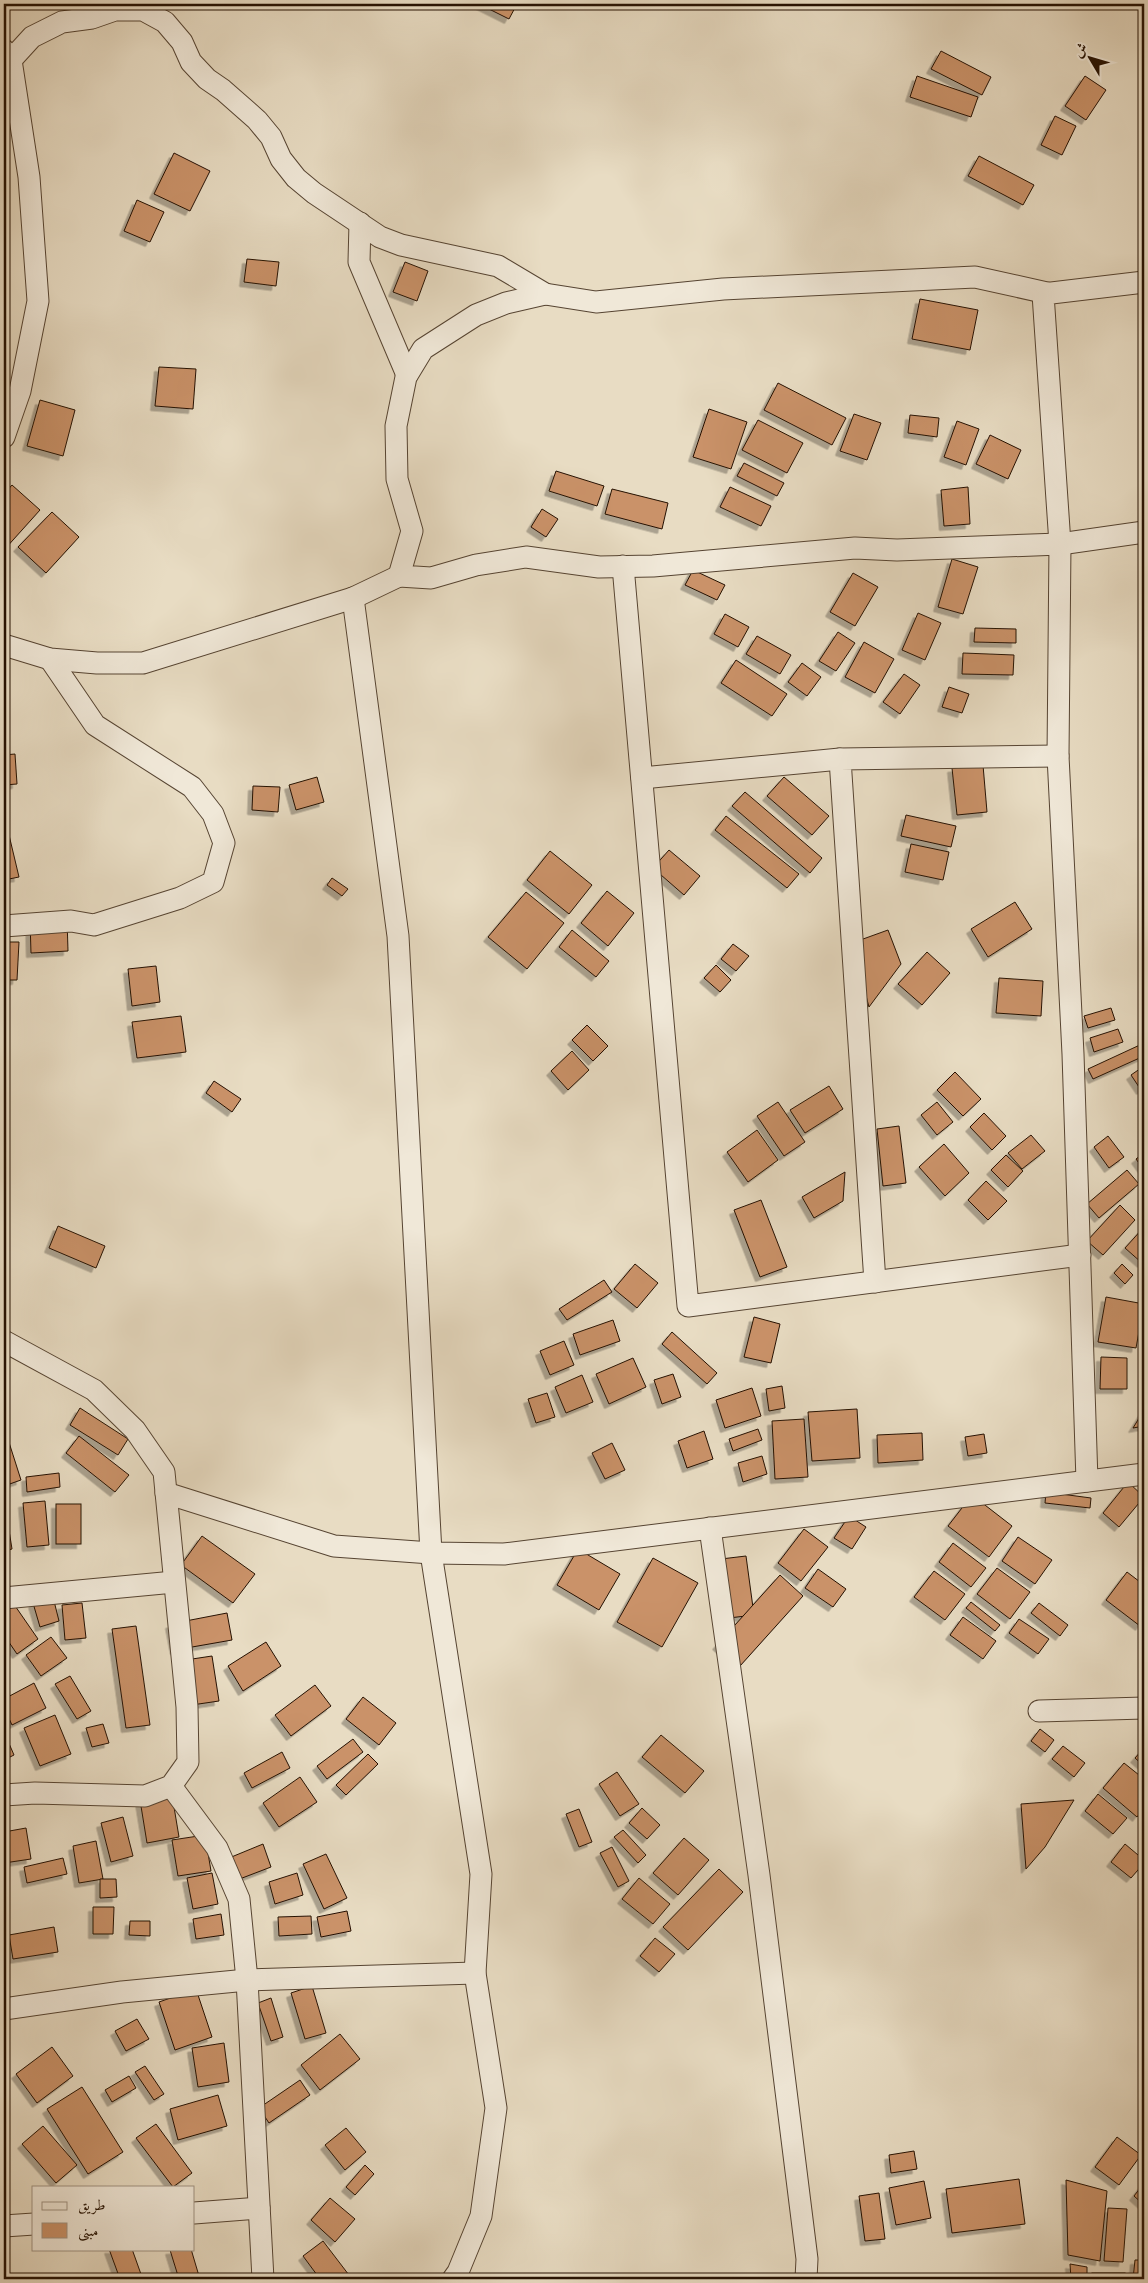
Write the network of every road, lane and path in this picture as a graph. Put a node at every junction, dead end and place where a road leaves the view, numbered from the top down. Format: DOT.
graph roads {
  1 [pos="7,55"];
  2 [pos="360,223"];
  3 [pos="1144,282"];
  4 [pos="1047,293"];
  5 [pos="546,294"];
  6 [pos="407,375"];
  7 [pos="4,437"];
  8 [pos="1144,532"];
  9 [pos="1060,544"];
  10 [pos="623,566"];
  11 [pos="399,576"];
  12 [pos="353,598"];
  13 [pos="4,644"];
  14 [pos="50,659"];
  15 [pos="1058,756"];
  16 [pos="840,760"];
  17 [pos="642,778"];
  18 [pos="4,926"];
  19 [pos="1080,1255"];
  20 [pos="875,1282"];
  21 [pos="4,1341"];
  22 [pos="1144,1474"];
  23 [pos="1087,1481"];
  24 [pos="166,1493"];
  25 [pos="710,1528"];
  26 [pos="431,1553"];
  27 [pos="174,1582"];
  28 [pos="4,1598"];
  29 [pos="1144,1708"];
  30 [pos="1039,1711"];
  31 [pos="171,1786"];
  32 [pos="4,1795"];
  33 [pos="475,1973"];
  34 [pos="247,1980"];
  35 [pos="4,2008"];
  36 [pos="259,2208"];
  37 [pos="195,2212"];
  38 [pos="32,2224"];
  39 [pos="4,2226"];
  40 [pos="263,2279"];
  41 [pos="453,2279"];
  42 [pos="806,2279"];
  1 -- 2 [label="street"];
  1 -- 7 [label="street"];
  2 -- 5 [label="street"];
  2 -- 6 [label="street"];
  3 -- 4 [label="street"];
  4 -- 5 [label="street"];
  4 -- 9 [label="street"];
  5 -- 6 [label="street"];
  6 -- 11 [label="street"];
  8 -- 9 [label="street"];
  9 -- 10 [label="street"];
  9 -- 15 [label="street"];
  10 -- 11 [label="street"];
  10 -- 17 [label="street"];
  11 -- 12 [label="street"];
  12 -- 14 [label="street"];
  12 -- 26 [label="street"];
  13 -- 14 [label="street"];
  14 -- 18 [label="street"];
  15 -- 16 [label="street"];
  15 -- 19 [label="street"];
  16 -- 17 [label="street"];
  16 -- 20 [label="street"];
  17 -- 20 [label="street"];
  19 -- 20 [label="street"];
  19 -- 23 [label="street"];
  21 -- 24 [label="street"];
  22 -- 23 [label="street"];
  23 -- 25 [label="street"];
  24 -- 26 [label="street"];
  24 -- 27 [label="street"];
  25 -- 26 [label="street"];
  25 -- 42 [label="street"];
  26 -- 33 [label="street"];
  27 -- 28 [label="street"];
  27 -- 31 [label="street"];
  29 -- 30 [label="street"];
  31 -- 32 [label="street"];
  31 -- 34 [label="street"];
  33 -- 34 [label="street"];
  33 -- 41 [label="street"];
  34 -- 35 [label="street"];
  34 -- 36 [label="street"];
  36 -- 37 [label="street"];
  36 -- 40 [label="street"];
  38 -- 39 [label="street"];
}
